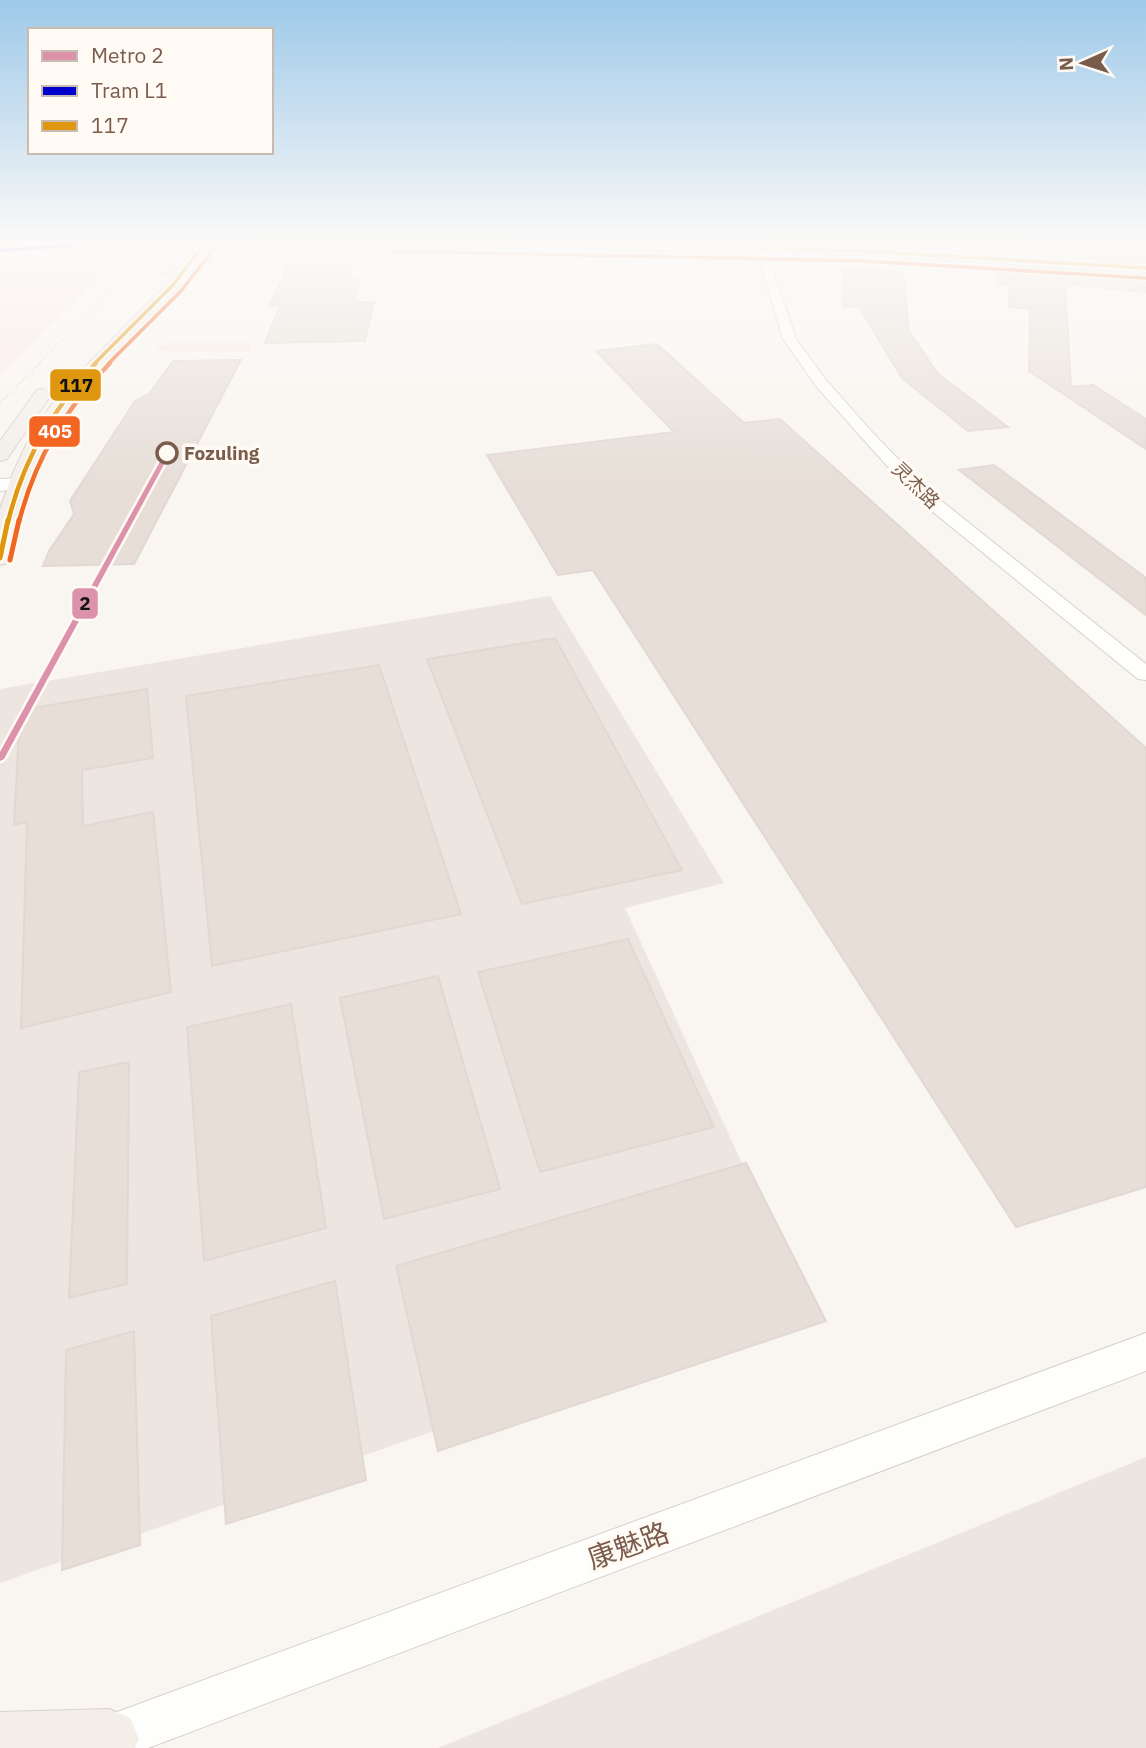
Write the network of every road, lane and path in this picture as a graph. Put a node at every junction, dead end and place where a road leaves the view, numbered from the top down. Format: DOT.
graph roads {
  1 [pos="80,323"];
  2 [pos="112,323"];
  3 [pos="138,323"];
  4 [pos="785,323"];
  5 [pos="0,402"];
  6 [pos="25,419"];
  7 [pos="0,439"];
  8 [pos="0,455"];
  9 [pos="9,488"];
  10 [pos="0,558"];
  11 [pos="1146,674"];
  12 [pos="1146,1352"];
  13 [pos="0,1742"];
  14 [pos="93,1746"];
  1 -- 5 [label="path"];
  2 -- 6 [label="main road"];
  3 -- 9 [label="main road"];
  4 -- 11 [label="street, 灵杰路"];
  6 -- 7 [label="main road"];
  6 -- 8 [label="main road"];
  9 -- 10 [label="main road"];
  12 -- 14 [label="street, 康魅路"];
  13 -- 14 [label="main road"];
}
